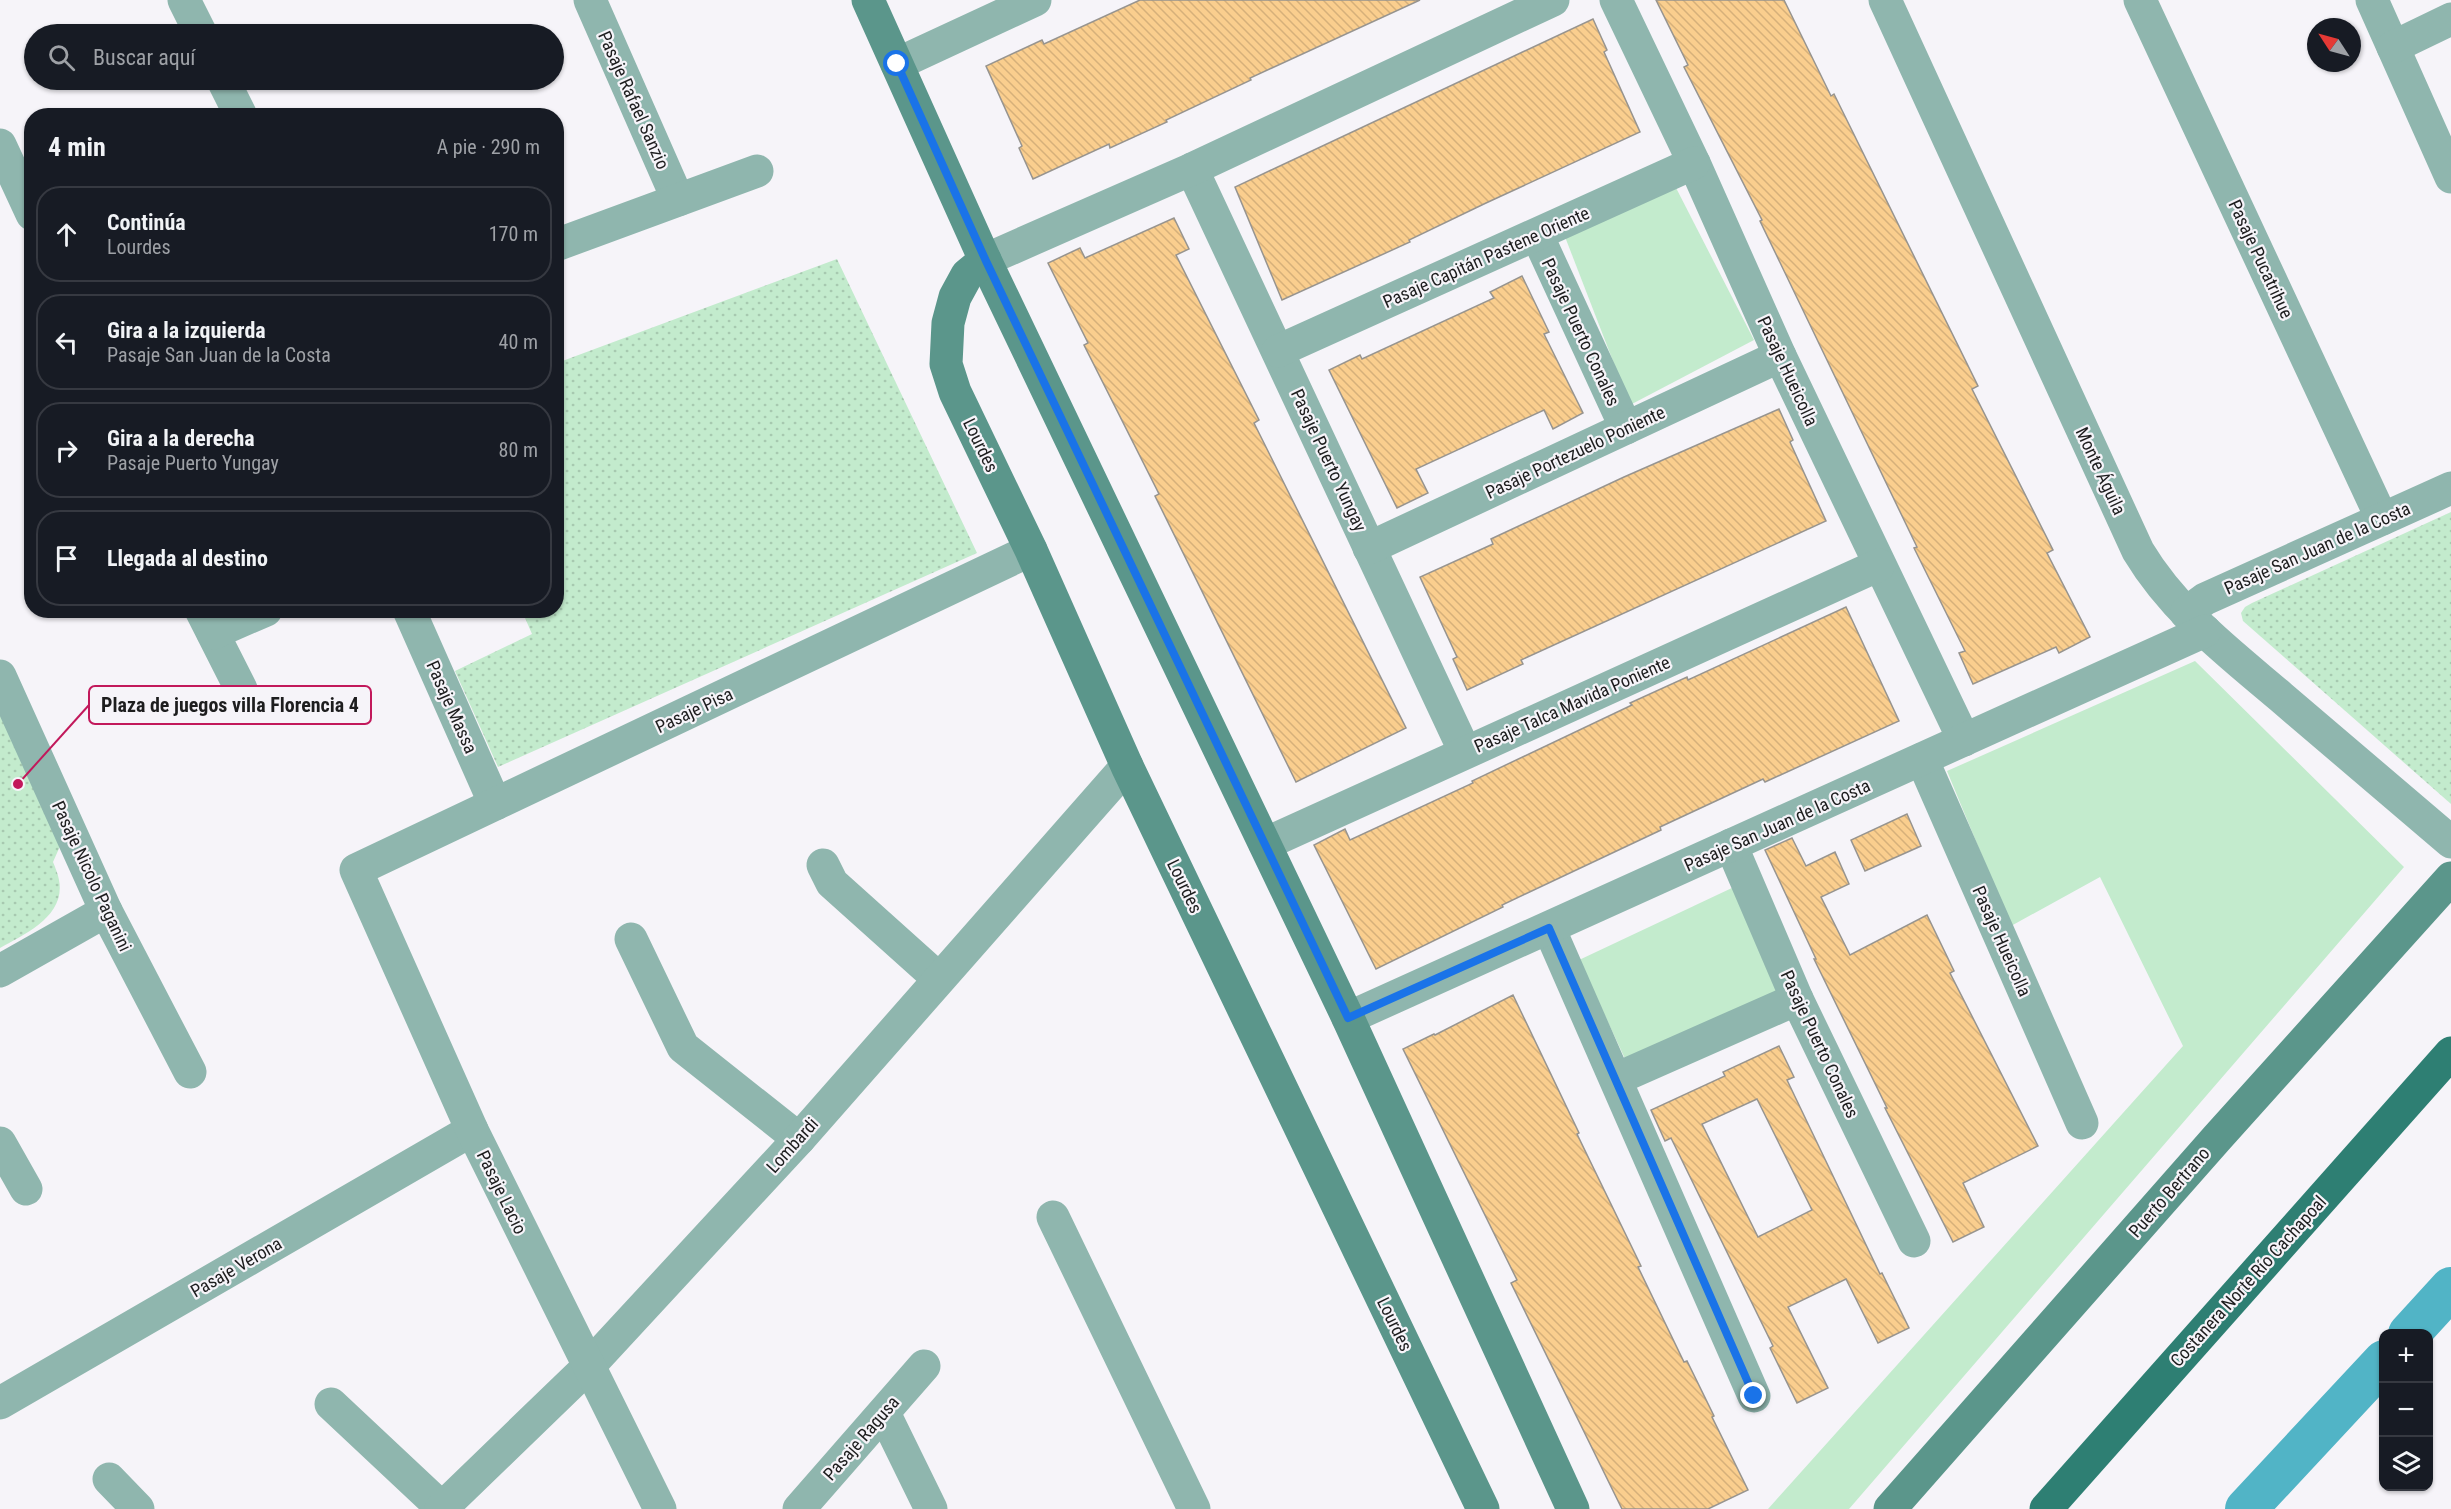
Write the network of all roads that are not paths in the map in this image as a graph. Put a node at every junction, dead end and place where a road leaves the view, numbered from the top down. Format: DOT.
graph roads {
  1 [pos="184,0"];
  2 [pos="590,0"];
  3 [pos="868,0"];
  4 [pos="1035,0"];
  5 [pos="1553,0"];
  6 [pos="1616,0"];
  7 [pos="1885,0"];
  8 [pos="2140,0"];
  9 [pos="2372,0"];
  10 [pos="2451,19"];
  11 [pos="196,24"];
  12 [pos="2393,47"];
  13 [pos="897,64"];
  14 [pos="228,90"];
  15 [pos="237,108"];
  16 [pos="0,145"];
  17 [pos="1694,163"];
  18 [pos="1192,169"];
  19 [pos="757,171"];
  20 [pos="2451,177"];
  21 [pos="24,197"];
  22 [pos="678,200"];
  23 [pos="1537,235"];
  24 [pos="564,242"];
  25 [pos="986,261"];
  26 [pos="1278,351"];
  27 [pos="1780,356"];
  28 [pos="1626,428"];
  29 [pos="2451,488"];
  30 [pos="2382,519"];
  31 [pos="1369,548"];
  32 [pos="1031,550"];
  33 [pos="1879,565"];
  34 [pos="227,618"];
  35 [pos="413,618"];
  36 [pos="207,622"];
  37 [pos="2196,622"];
  38 [pos="0,676"];
  39 [pos="242,689"];
  40 [pos="1964,740"];
  41 [pos="1465,752"];
  42 [pos="1922,759"];
  43 [pos="1127,766"];
  44 [pos="495,804"];
  45 [pos="2451,842"];
  46 [pos="1265,844"];
  47 [pos="1731,845"];
  48 [pos="823,865"];
  49 [pos="356,870"];
  50 [pos="2451,878"];
  51 [pos="106,911"];
  52 [pos="1549,928"];
  53 [pos="631,939"];
  54 [pos="0,971"];
  55 [pos="939,979"];
  56 [pos="1797,999"];
  57 [pos="1348,1018"];
  58 [pos="2451,1053"];
  59 [pos="190,1072"];
  60 [pos="1616,1079"];
  61 [pos="2082,1123"];
  62 [pos="472,1130"];
  63 [pos="799,1139"];
  64 [pos="0,1143"];
  65 [pos="26,1189"];
  66 [pos="1053,1216"];
  67 [pos="1914,1241"];
  68 [pos="924,1366"];
  69 [pos="588,1367"];
  70 [pos="1754,1396"];
  71 [pos="0,1403"];
  72 [pos="331,1404"];
  73 [pos="884,1413"];
  74 [pos="109,1479"];
  75 [pos="442,1508"];
  76 [pos="138,1509"];
  77 [pos="660,1509"];
  78 [pos="799,1509"];
  79 [pos="931,1509"];
  80 [pos="1194,1509"];
  81 [pos="1484,1509"];
  82 [pos="1573,1509"];
  83 [pos="1890,1509"];
  84 [pos="2046,1509"];
  1 -- 11 [label="street"];
  2 -- 22 [label="street, Pasaje Rafael Sanzio"];
  3 -- 13 [label="street"];
  4 -- 13 [label="street"];
  5 -- 18 [label="street"];
  6 -- 17 [label="street, Pasaje Hueicolla"];
  7 -- 37 [label="street, Monte Águila"];
  8 -- 30 [label="street, Pasaje Pucatrihue"];
  9 -- 12 [label="street"];
  10 -- 12 [label="street"];
  12 -- 20 [label="street"];
  13 -- 25 [label="street"];
  14 -- 15 [label="street"];
  16 -- 21 [label="street"];
  17 -- 23 [label="street, Pasaje Capitán Pastene Oriente"];
  17 -- 27 [label="street, Pasaje Hueicolla"];
  18 -- 25 [label="street"];
  18 -- 26 [label="street, Pasaje Puerto Yungay"];
  19 -- 22 [label="street"];
  22 -- 24 [label="street"];
  23 -- 26 [label="street, Pasaje Capitán Pastene Oriente"];
  23 -- 28 [label="street, Pasaje Puerto Conales"];
  25 -- 32 [label="street, Lourdes"];
  25 -- 46 [label="street"];
  26 -- 31 [label="street, Pasaje Puerto Yungay"];
  27 -- 28 [label="street, Pasaje Portezuelo Poniente"];
  27 -- 33 [label="street, Pasaje Hueicolla"];
  28 -- 31 [label="street, Pasaje Portezuelo Poniente"];
  29 -- 30 [label="street, Pasaje San Juan de la Costa"];
  30 -- 37 [label="street, Pasaje San Juan de la Costa"];
  31 -- 41 [label="street, Pasaje Puerto Yungay"];
  32 -- 43 [label="street, Lourdes"];
  32 -- 44 [label="street, Pasaje Pisa"];
  33 -- 40 [label="street, Pasaje Hueicolla"];
  33 -- 41 [label="street, Pasaje Talca Mavida Poniente"];
  34 -- 36 [label="street"];
  35 -- 44 [label="street, Pasaje Massa"];
  36 -- 39 [label="street"];
  37 -- 40 [label="street, Pasaje San Juan de la Costa"];
  37 -- 45 [label="street, Monte Águila"];
  38 -- 51 [label="street, Pasaje Nicolo Paganini"];
  40 -- 42 [label="street, Pasaje San Juan de la Costa"];
  41 -- 46 [label="street, Pasaje Talca Mavida Poniente"];
  42 -- 47 [label="street, Pasaje San Juan de la Costa"];
  42 -- 61 [label="street, Pasaje Hueicolla"];
  43 -- 55 [label="street, Lombardi"];
  43 -- 81 [label="street, Lourdes"];
  44 -- 49 [label="street, Pasaje Pisa"];
  46 -- 57 [label="street"];
  47 -- 52 [label="street, Pasaje San Juan de la Costa"];
  47 -- 56 [label="street, Pasaje Puerto Conales"];
  48 -- 55 [label="street"];
  49 -- 62 [label="street, Pasaje Lacio"];
  50 -- 83 [label="street, Puerto Bertrano"];
  51 -- 54 [label="street"];
  51 -- 59 [label="street, Pasaje Nicolo Paganini"];
  52 -- 57 [label="street, Pasaje San Juan de la Costa"];
  52 -- 60 [label="street"];
  53 -- 63 [label="street"];
  55 -- 63 [label="street, Lombardi"];
  56 -- 60 [label="street"];
  56 -- 67 [label="street, Pasaje Puerto Conales"];
  57 -- 82 [label="street"];
  58 -- 84 [label="main road, Costanera Norte Río Cachapoal"];
  60 -- 70 [label="street"];
  62 -- 69 [label="street, Pasaje Lacio"];
  62 -- 71 [label="street, Pasaje Verona"];
  63 -- 69 [label="street, Lombardi"];
  64 -- 65 [label="street"];
  66 -- 80 [label="street"];
  68 -- 73 [label="street, Pasaje Ragusa"];
  69 -- 75 [label="street, Lombardi"];
  69 -- 77 [label="street, Pasaje Lacio"];
  72 -- 75 [label="street"];
  73 -- 78 [label="street, Pasaje Ragusa"];
  73 -- 79 [label="street"];
  74 -- 76 [label="street"];
}
